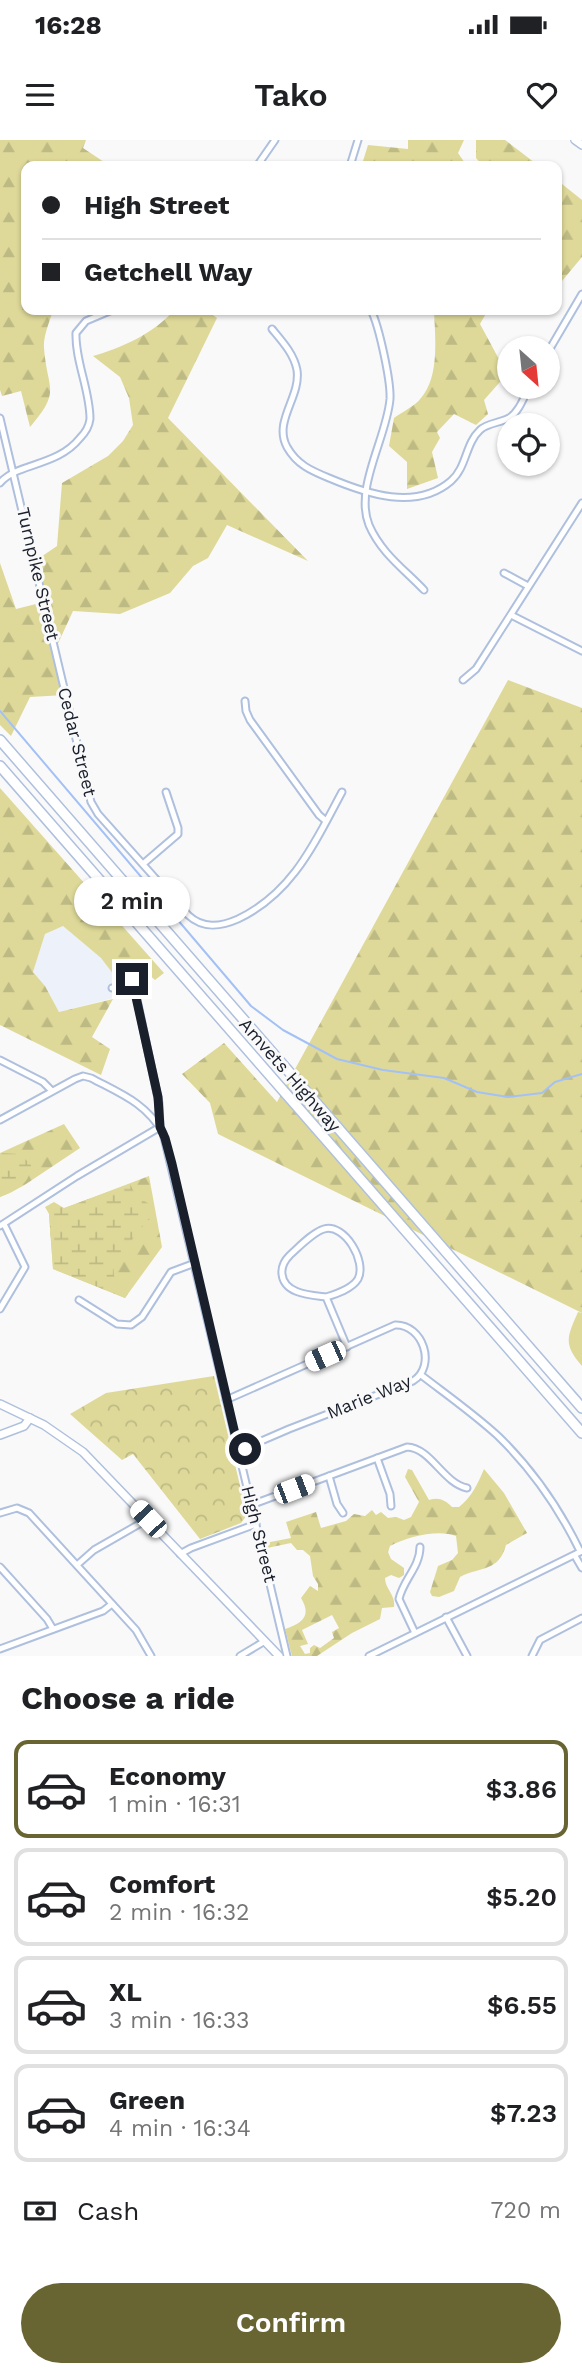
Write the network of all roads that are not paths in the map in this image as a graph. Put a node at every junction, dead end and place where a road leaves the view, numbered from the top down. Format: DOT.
graph roads {
  1 [pos="275,140"];
  2 [pos="358,140"];
  3 [pos="575,140"];
  4 [pos="582,145"];
  5 [pos="260,161"];
  6 [pos="352,161"];
  7 [pos="582,294"];
  8 [pos="100,315"];
  9 [pos="372,315"];
  10 [pos="272,329"];
  11 [pos="557,336"];
  12 [pos="522,399"];
  13 [pos="0,418"];
  14 [pos="14,472"];
  15 [pos="0,483"];
  16 [pos="367,492"];
  17 [pos="582,503"];
  18 [pos="504,573"];
  19 [pos="528,586"];
  20 [pos="424,590"];
  21 [pos="511,615"];
  22 [pos="55,650"];
  23 [pos="582,651"];
  24 [pos="463,680"];
  25 [pos="245,701"];
  26 [pos="0,740"];
  27 [pos="0,766"];
  28 [pos="166,792"];
  29 [pos="342,792"];
  30 [pos="326,821"];
  31 [pos="143,864"];
  32 [pos="132,976"];
  33 [pos="133,986"];
  34 [pos="112,988"];
  35 [pos="0,1060"];
  36 [pos="52,1091"];
  37 [pos="0,1120"];
  38 [pos="160,1127"];
  39 [pos="2,1225"];
  40 [pos="195,1263"];
  41 [pos="326,1297"];
  42 [pos="79,1300"];
  43 [pos="0,1309"];
  44 [pos="347,1346"];
  45 [pos="421,1375"];
  46 [pos="226,1399"];
  47 [pos="0,1404"];
  48 [pos="582,1408"];
  49 [pos="30,1418"];
  50 [pos="582,1433"];
  51 [pos="0,1434"];
  52 [pos="239,1451"];
  53 [pos="377,1458"];
  54 [pos="329,1476"];
  55 [pos="467,1488"];
  56 [pos="251,1505"];
  57 [pos="391,1506"];
  58 [pos="0,1513"];
  59 [pos="343,1513"];
  60 [pos="148,1519"];
  61 [pos="256,1524"];
  62 [pos="420,1547"];
  63 [pos="581,1551"];
  64 [pos="180,1554"];
  65 [pos="575,1556"];
  66 [pos="77,1565"];
  67 [pos="0,1567"];
  68 [pos="582,1568"];
  69 [pos="112,1604"];
  70 [pos="446,1618"];
  71 [pos="582,1618"];
  72 [pos="53,1629"];
  73 [pos="415,1633"];
  74 [pos="265,1641"];
  75 [pos="284,1642"];
  76 [pos="0,1649"];
  77 [pos="273,1649"];
  78 [pos="383,1653"];
  79 [pos="151,1656"];
  80 [pos="240,1656"];
  81 [pos="279,1656"];
  82 [pos="287,1656"];
  83 [pos="369,1656"];
  84 [pos="467,1656"];
  85 [pos="532,1656"];
  1 -- 5 [label="street"];
  2 -- 6 [label="street"];
  3 -- 4 [label="main road"];
  7 -- 11 [label="street"];
  8 -- 14 [label="street"];
  9 -- 16 [label="street"];
  10 -- 16 [label="street"];
  12 -- 16 [label="street"];
  13 -- 14 [label="street, Turnpike Street"];
  14 -- 15 [label="street"];
  14 -- 22 [label="street, Turnpike Street"];
  16 -- 20 [label="street"];
  17 -- 19 [label="street"];
  18 -- 19 [label="street"];
  19 -- 21 [label="street"];
  21 -- 23 [label="street"];
  21 -- 24 [label="street"];
  22 -- 31 [label="street, Cedar Street"];
  25 -- 30 [label="street"];
  26 -- 48 [label="highway, Amvets Highway"];
  27 -- 50 [label="highway, Amvets Highway"];
  28 -- 31 [label="street"];
  29 -- 30 [label="street"];
  30 -- 31 [label="street, Cedar Street"];
  32 -- 33 [label="street"];
  33 -- 34 [label="street"];
  33 -- 38 [label="street"];
  35 -- 36 [label="street"];
  36 -- 37 [label="street"];
  36 -- 38 [label="street"];
  38 -- 39 [label="street"];
  38 -- 40 [label="street, High Street"];
  39 -- 43 [label="street"];
  40 -- 42 [label="street"];
  40 -- 46 [label="street, High Street"];
  41 -- 41 [label="street"];
  41 -- 44 [label="street"];
  44 -- 45 [label="street, Marie Way"];
  44 -- 46 [label="street, Marie Way"];
  45 -- 52 [label="street, Marie Way"];
  45 -- 63 [label="street"];
  46 -- 52 [label="street, High Street"];
  47 -- 49 [label="main road"];
  49 -- 51 [label="main road"];
  49 -- 60 [label="main road"];
  52 -- 56 [label="street, High Street"];
  53 -- 54 [label="street"];
  53 -- 55 [label="street"];
  53 -- 57 [label="street"];
  54 -- 56 [label="street"];
  54 -- 59 [label="street"];
  56 -- 61 [label="street, High Street"];
  58 -- 66 [label="street"];
  60 -- 64 [label="main road"];
  60 -- 66 [label="street"];
  61 -- 64 [label="street"];
  61 -- 75 [label="street, High Street"];
  62 -- 73 [label="street"];
  63 -- 65 [label="street"];
  64 -- 74 [label="main road"];
  65 -- 68 [label="street"];
  65 -- 70 [label="street"];
  66 -- 69 [label="street"];
  67 -- 72 [label="street"];
  69 -- 72 [label="street"];
  69 -- 79 [label="street"];
  70 -- 73 [label="street"];
  70 -- 84 [label="street"];
  71 -- 85 [label="street"];
  72 -- 76 [label="street"];
  73 -- 78 [label="street"];
  74 -- 77 [label="main road"];
  74 -- 80 [label="street"];
  75 -- 77 [label="street"];
  75 -- 82 [label="street, High Street"];
  77 -- 81 [label="main road"];
  78 -- 83 [label="street"];
}
